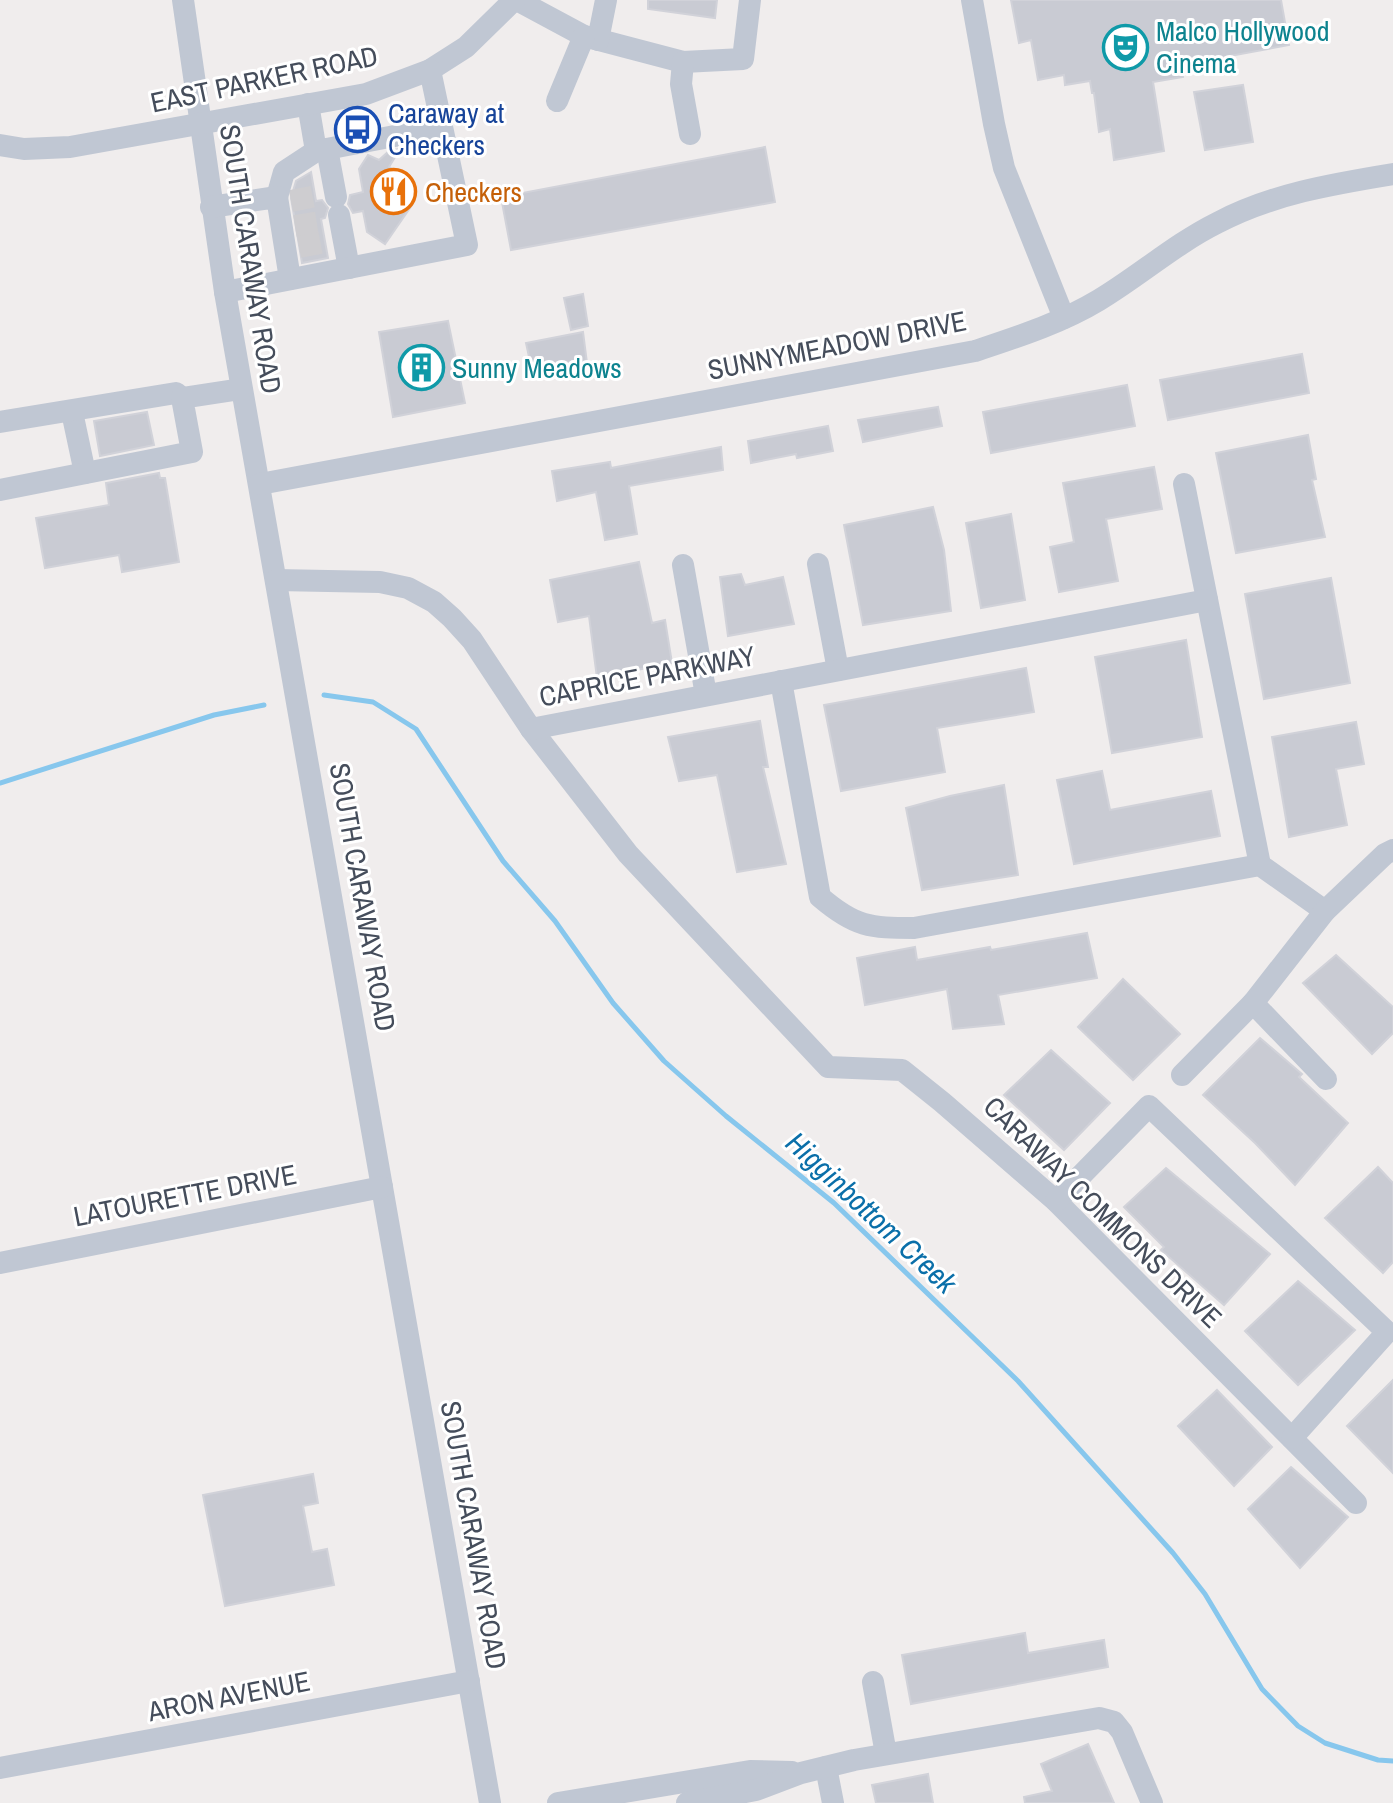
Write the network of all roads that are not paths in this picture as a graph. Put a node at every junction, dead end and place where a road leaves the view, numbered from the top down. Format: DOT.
graph roads {
  1 [pos="183,0"];
  2 [pos="515,0"];
  3 [pos="606,0"];
  4 [pos="750,0"];
  5 [pos="972,0"];
  6 [pos="591,38"];
  7 [pos="683,62"];
  8 [pos="430,70"];
  9 [pos="557,101"];
  10 [pos="308,104"];
  11 [pos="199,124"];
  12 [pos="442,127"];
  13 [pos="690,134"];
  14 [pos="0,145"];
  15 [pos="322,150"];
  16 [pos="1393,174"];
  17 [pos="282,201"];
  18 [pos="211,207"];
  19 [pos="349,268"];
  20 [pos="290,279"];
  21 [pos="225,292"];
  22 [pos="1064,318"];
  23 [pos="241,389"];
  24 [pos="182,398"];
  25 [pos="72,412"];
  26 [pos="0,422"];
  27 [pos="85,473"];
  28 [pos="260,484"];
  29 [pos="1184,484"];
  30 [pos="0,490"];
  31 [pos="818,564"];
  32 [pos="683,565"];
  33 [pos="276,580"];
  34 [pos="1207,600"];
  35 [pos="838,670"];
  36 [pos="781,681"];
  37 [pos="706,695"];
  38 [pos="531,729"];
  39 [pos="1393,850"];
  40 [pos="1260,865"];
  41 [pos="1325,911"];
  42 [pos="1253,1003"];
  43 [pos="1182,1075"];
  44 [pos="1326,1079"];
  45 [pos="382,1187"];
  46 [pos="1056,1201"];
  47 [pos="0,1263"];
  48 [pos="1292,1438"];
  49 [pos="1356,1503"];
  50 [pos="469,1681"];
  51 [pos="873,1682"];
  52 [pos="886,1754"];
  53 [pos="826,1767"];
  54 [pos="0,1768"];
  55 [pos="801,1773"];
  56 [pos="490,1803"];
  57 [pos="558,1803"];
  58 [pos="687,1803"];
  59 [pos="833,1803"];
  60 [pos="1152,1803"];
  1 -- 11 [label="street, SOUTH CARAWAY ROAD"];
  2 -- 6 [label="street"];
  2 -- 8 [label="street, EAST PARKER ROAD"];
  3 -- 6 [label="street"];
  4 -- 7 [label="street"];
  5 -- 22 [label="street"];
  6 -- 7 [label="street"];
  6 -- 9 [label="street"];
  7 -- 13 [label="street"];
  8 -- 10 [label="street, EAST PARKER ROAD"];
  8 -- 12 [label="street"];
  10 -- 11 [label="street, EAST PARKER ROAD"];
  10 -- 15 [label="street"];
  11 -- 14 [label="street, EAST PARKER ROAD"];
  11 -- 18 [label="street, SOUTH CARAWAY ROAD"];
  12 -- 15 [label="street"];
  12 -- 19 [label="street"];
  15 -- 17 [label="street"];
  15 -- 19 [label="street"];
  16 -- 22 [label="street, SUNNYMEADOW DRIVE"];
  17 -- 18 [label="street"];
  17 -- 20 [label="street"];
  18 -- 21 [label="street, SOUTH CARAWAY ROAD"];
  19 -- 20 [label="street"];
  20 -- 21 [label="street"];
  21 -- 23 [label="street, SOUTH CARAWAY ROAD"];
  22 -- 28 [label="street, SUNNYMEADOW DRIVE"];
  23 -- 24 [label="street"];
  23 -- 28 [label="street, SOUTH CARAWAY ROAD"];
  24 -- 25 [label="street"];
  24 -- 27 [label="street"];
  25 -- 26 [label="street"];
  25 -- 27 [label="street"];
  27 -- 30 [label="street"];
  28 -- 33 [label="street, SOUTH CARAWAY ROAD"];
  29 -- 34 [label="street"];
  31 -- 35 [label="street"];
  32 -- 37 [label="street"];
  33 -- 38 [label="street, CAPRICE PARKWAY"];
  33 -- 45 [label="street, SOUTH CARAWAY ROAD"];
  34 -- 35 [label="street"];
  34 -- 40 [label="street"];
  35 -- 36 [label="street"];
  36 -- 37 [label="street, CAPRICE PARKWAY"];
  36 -- 40 [label="street, CAPRICE PARKWAY"];
  37 -- 38 [label="street, CAPRICE PARKWAY"];
  38 -- 46 [label="street, CARAWAY COMMONS DRIVE"];
  39 -- 41 [label="street"];
  40 -- 41 [label="street"];
  41 -- 42 [label="street"];
  42 -- 43 [label="street"];
  42 -- 44 [label="street"];
  45 -- 47 [label="street, LATOURETTE DRIVE"];
  45 -- 50 [label="street, SOUTH CARAWAY ROAD"];
  46 -- 48 [label="street, CARAWAY COMMONS DRIVE"];
  46 -- 48 [label="street"];
  48 -- 49 [label="street, CARAWAY COMMONS DRIVE"];
  50 -- 54 [label="street, ARON AVENUE"];
  50 -- 56 [label="street, SOUTH CARAWAY ROAD"];
  51 -- 52 [label="street"];
  52 -- 53 [label="street"];
  52 -- 60 [label="street"];
  53 -- 55 [label="street"];
  53 -- 59 [label="street"];
  55 -- 57 [label="street"];
  55 -- 58 [label="street"];
}
